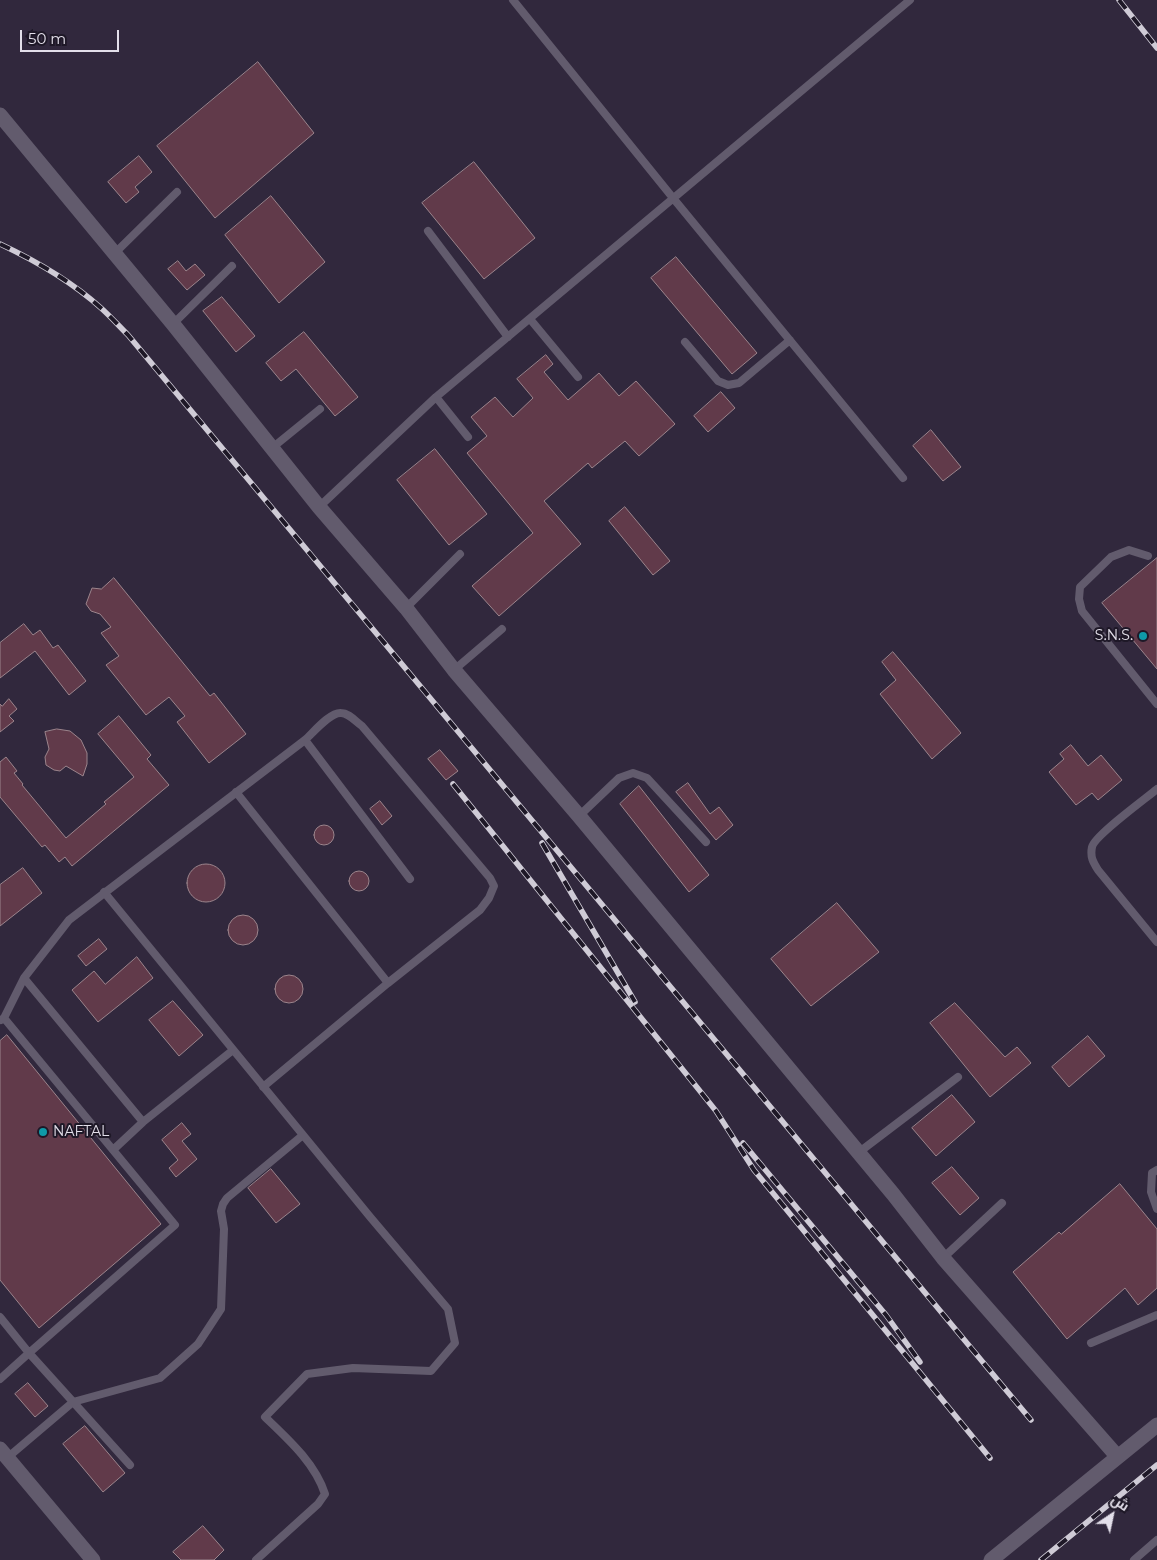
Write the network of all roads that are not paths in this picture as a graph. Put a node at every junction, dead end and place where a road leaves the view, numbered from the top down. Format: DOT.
graph roads {
  1 [pos="513,0"];
  2 [pos="910,0"];
  3 [pos="0,115"];
  4 [pos="177,192"];
  5 [pos="673,198"];
  6 [pos="428,231"];
  7 [pos="114,254"];
  8 [pos="232,266"];
  9 [pos="530,319"];
  10 [pos="173,324"];
  11 [pos="508,337"];
  12 [pos="790,340"];
  13 [pos="685,342"];
  14 [pos="578,377"];
  15 [pos="436,397"];
  16 [pos="320,410"];
  17 [pos="468,436"];
  18 [pos="272,448"];
  19 [pos="903,478"];
  20 [pos="319,507"];
  21 [pos="460,554"];
  22 [pos="1148,556"];
  23 [pos="406,608"];
  24 [pos="502,629"];
  25 [pos="454,670"];
  26 [pos="1157,704"];
  27 [pos="305,740"];
  28 [pos="1157,789"];
  29 [pos="236,792"];
  30 [pos="579,816"];
  31 [pos="706,842"];
  32 [pos="410,879"];
  33 [pos="104,892"];
  34 [pos="1157,942"];
  35 [pos="24,978"];
  36 [pos="388,983"];
  37 [pos="2,1020"];
  38 [pos="233,1050"];
  39 [pos="958,1077"];
  40 [pos="263,1087"];
  41 [pos="143,1122"];
  42 [pos="303,1135"];
  43 [pos="113,1150"];
  44 [pos="858,1153"];
  45 [pos="1157,1170"];
  46 [pos="1002,1204"];
  47 [pos="1157,1209"];
  48 [pos="943,1258"];
  49 [pos="1157,1315"];
  50 [pos="0,1317"];
  51 [pos="1091,1343"];
  52 [pos="30,1353"];
  53 [pos="0,1380"];
  54 [pos="73,1402"];
  55 [pos="1157,1425"];
  56 [pos="4,1453"];
  57 [pos="1118,1456"];
  58 [pos="130,1465"];
  59 [pos="1157,1540"];
  60 [pos="93,1560"];
  61 [pos="256,1560"];
  62 [pos="991,1560"];
  63 [pos="1134,1560"];
  1 -- 5 [label="lane"];
  2 -- 5 [label="lane"];
  3 -- 7 [label="street"];
  4 -- 7 [label="lane"];
  5 -- 9 [label="lane"];
  5 -- 12 [label="lane"];
  6 -- 11 [label="lane"];
  7 -- 10 [label="street"];
  8 -- 10 [label="lane"];
  9 -- 11 [label="lane"];
  9 -- 14 [label="lane"];
  10 -- 18 [label="street"];
  11 -- 15 [label="lane"];
  12 -- 13 [label="lane"];
  12 -- 19 [label="lane"];
  15 -- 17 [label="lane"];
  15 -- 20 [label="lane"];
  16 -- 18 [label="lane"];
  18 -- 20 [label="street"];
  20 -- 23 [label="street"];
  21 -- 23 [label="lane"];
  22 -- 26 [label="lane"];
  23 -- 25 [label="street"];
  24 -- 25 [label="lane"];
  25 -- 30 [label="street"];
  27 -- 29 [label="lane"];
  27 -- 32 [label="lane"];
  27 -- 36 [label="lane"];
  28 -- 34 [label="lane"];
  29 -- 33 [label="lane"];
  29 -- 36 [label="lane"];
  30 -- 31 [label="lane"];
  30 -- 44 [label="street"];
  33 -- 35 [label="lane"];
  33 -- 38 [label="lane"];
  35 -- 37 [label="lane"];
  35 -- 41 [label="lane"];
  36 -- 40 [label="lane"];
  37 -- 43 [label="lane"];
  38 -- 40 [label="lane"];
  38 -- 41 [label="lane"];
  39 -- 44 [label="lane"];
  40 -- 42 [label="lane"];
  41 -- 43 [label="lane"];
  42 -- 54 [label="lane"];
  42 -- 61 [label="lane"];
  43 -- 52 [label="lane"];
  44 -- 48 [label="street"];
  45 -- 47 [label="lane"];
  46 -- 48 [label="lane"];
  48 -- 57 [label="street"];
  49 -- 51 [label="lane"];
  50 -- 52 [label="lane"];
  52 -- 53 [label="lane"];
  52 -- 54 [label="lane"];
  54 -- 56 [label="lane"];
  54 -- 58 [label="lane"];
  55 -- 57 [label="street"];
  56 -- 60 [label="street"];
  57 -- 62 [label="street"];
  59 -- 63 [label="lane"];
}
